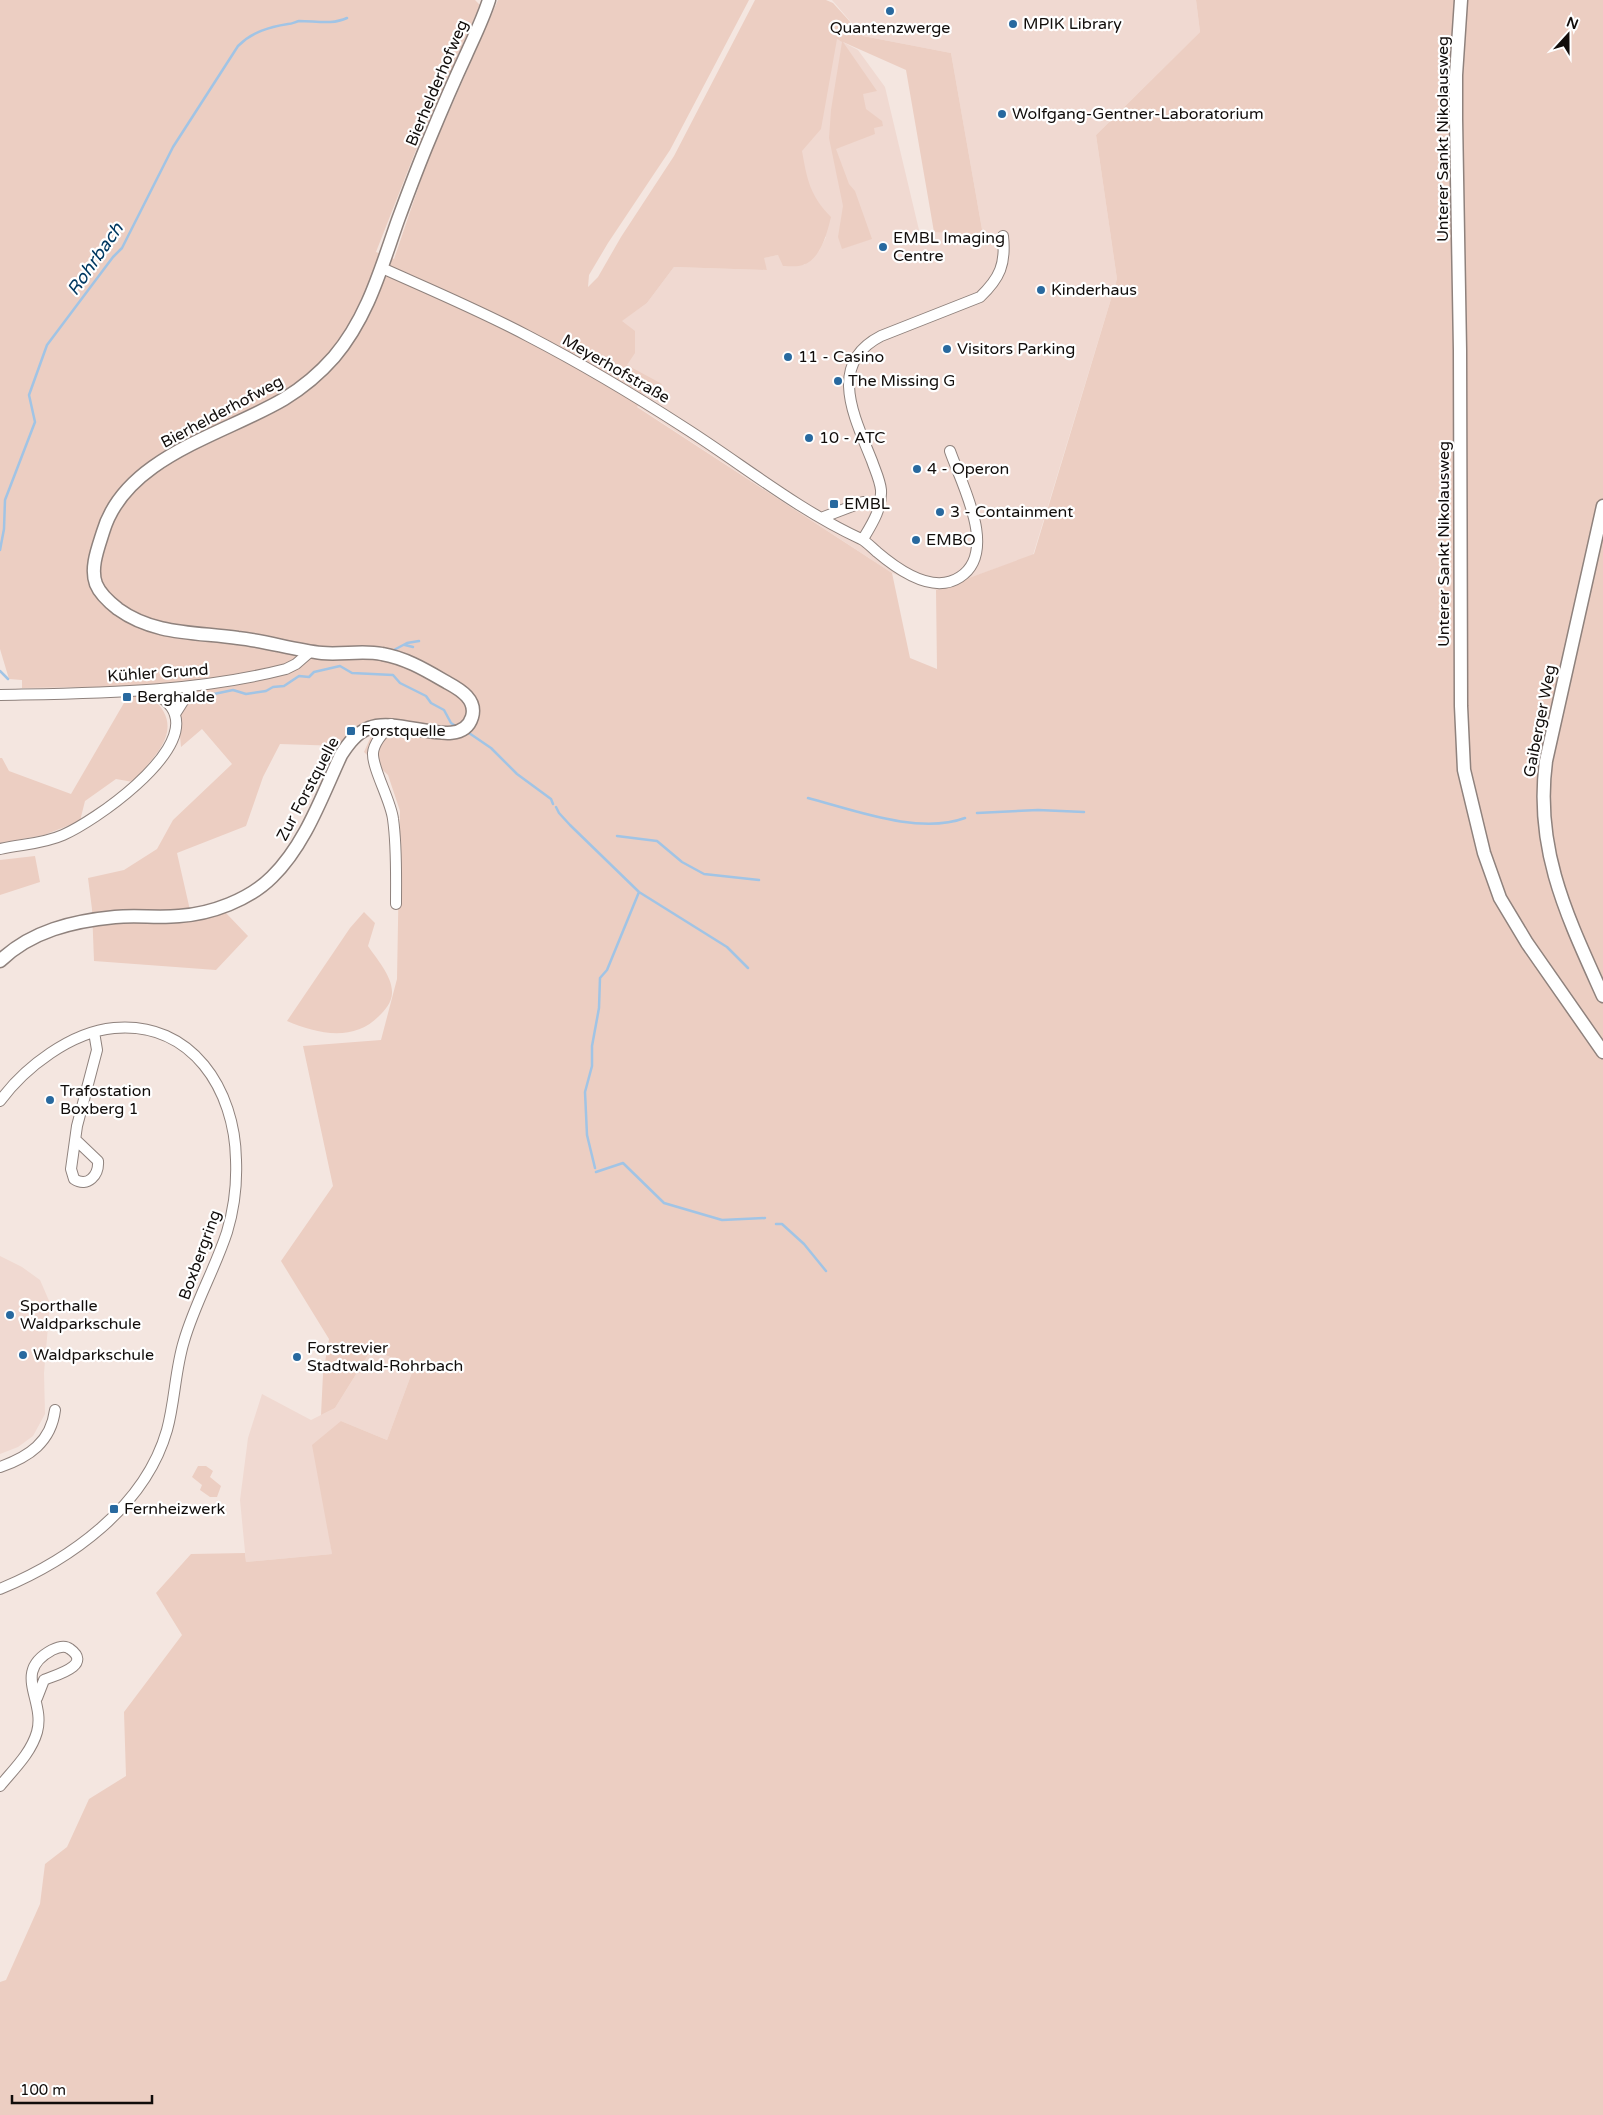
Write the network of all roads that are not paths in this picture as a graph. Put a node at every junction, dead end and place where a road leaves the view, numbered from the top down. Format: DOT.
graph roads {
  1 [pos="489,0"];
  2 [pos="1460,0"];
  3 [pos="1003,236"];
  4 [pos="382,268"];
  5 [pos="950,451"];
  6 [pos="880,505"];
  7 [pos="1603,506"];
  8 [pos="821,518"];
  9 [pos="862,539"];
  10 [pos="311,651"];
  11 [pos="192,687"];
  12 [pos="152,691"];
  13 [pos="0,695"];
  14 [pos="175,714"];
  15 [pos="391,724"];
  16 [pos="0,849"];
  17 [pos="396,904"];
  18 [pos="0,961"];
  19 [pos="1603,996"];
  20 [pos="94,1032"];
  21 [pos="1603,1052"];
  22 [pos="0,1101"];
  23 [pos="76,1140"];
  24 [pos="55,1410"];
  25 [pos="0,1467"];
  26 [pos="0,1589"];
  27 [pos="37,1698"];
  28 [pos="0,1786"];
  1 -- 4 [label="street, Bierhelderhofweg"];
  2 -- 21 [label="street, Unterer Sankt Nikolausweg"];
  3 -- 6 [label="street"];
  4 -- 8 [label="street, Meyerhofstraße"];
  4 -- 10 [label="street, Bierhelderhofweg"];
  5 -- 9 [label="street, Meyerhofstraße"];
  6 -- 8 [label="street"];
  6 -- 9 [label="street"];
  7 -- 19 [label="street, Gaiberger Weg"];
  8 -- 9 [label="street, Meyerhofstraße"];
  10 -- 11 [label="street, Kühler Grund"];
  10 -- 15 [label="street, Zur Forstquelle"];
  11 -- 12 [label="street, Kühler Grund"];
  11 -- 14 [label="street"];
  12 -- 13 [label="street, Kühler Grund"];
  12 -- 14 [label="street"];
  14 -- 16 [label="street"];
  15 -- 17 [label="street"];
  15 -- 18 [label="street, Zur Forstquelle"];
  20 -- 22 [label="street, Boxbergring"];
  20 -- 23 [label="street"];
  20 -- 26 [label="street, Boxbergring"];
  24 -- 25 [label="street"];
  27 -- 27 [label="street"];
  27 -- 28 [label="street"];
}
